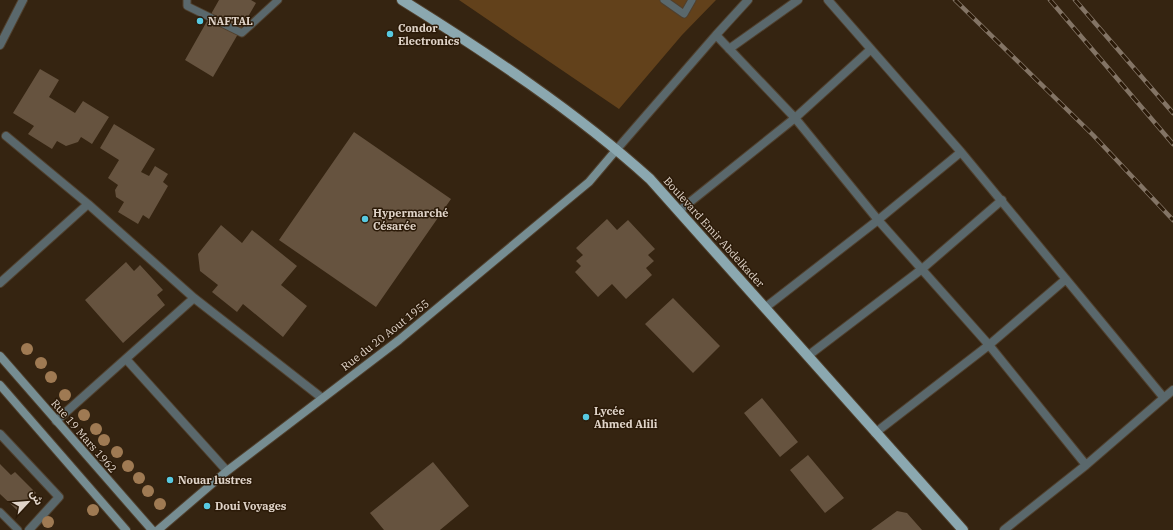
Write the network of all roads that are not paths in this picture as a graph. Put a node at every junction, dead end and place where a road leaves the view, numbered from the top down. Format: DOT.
graph roads {
  1 [pos="24,0"];
  2 [pos="187,0"];
  3 [pos="278,0"];
  4 [pos="402,0"];
  5 [pos="664,0"];
  6 [pos="692,0"];
  7 [pos="748,0"];
  8 [pos="798,0"];
  9 [pos="828,0"];
  10 [pos="716,35"];
  11 [pos="0,45"];
  12 [pos="729,49"];
  13 [pos="870,50"];
  14 [pos="795,118"];
  15 [pos="6,136"];
  16 [pos="617,149"];
  17 [pos="961,152"];
  18 [pos="1002,200"];
  19 [pos="88,204"];
  20 [pos="680,210"];
  21 [pos="878,220"];
  22 [pos="922,269"];
  23 [pos="1066,279"];
  24 [pos="0,283"];
  25 [pos="194,298"];
  26 [pos="766,307"];
  27 [pos="989,345"];
  28 [pos="809,355"];
  29 [pos="0,356"];
  30 [pos="126,359"];
  31 [pos="0,385"];
  32 [pos="1173,390"];
  33 [pos="322,398"];
  34 [pos="1164,398"];
  35 [pos="56,421"];
  36 [pos="875,433"];
  37 [pos="0,434"];
  38 [pos="1086,465"];
  39 [pos="227,471"];
  40 [pos="0,512"];
  41 [pos="18,530"];
  42 [pos="29,530"];
  43 [pos="126,530"];
  44 [pos="152,530"];
  45 [pos="158,530"];
  46 [pos="963,530"];
  47 [pos="1004,530"];
  1 -- 11 [label="street"];
  2 -- 3 [label="lane"];
  4 -- 16 [label="main road, Boulevard Emir Abdelkader"];
  5 -- 6 [label="lane"];
  7 -- 10 [label="street"];
  8 -- 12 [label="street"];
  9 -- 13 [label="street"];
  10 -- 12 [label="street"];
  10 -- 16 [label="street"];
  12 -- 14 [label="street"];
  13 -- 14 [label="street"];
  13 -- 17 [label="street"];
  14 -- 20 [label="street"];
  14 -- 21 [label="street"];
  15 -- 19 [label="street"];
  16 -- 20 [label="main road, Boulevard Emir Abdelkader"];
  16 -- 33 [label="street, Rue du 20 Aout 1955"];
  17 -- 18 [label="street"];
  17 -- 21 [label="street"];
  18 -- 22 [label="street"];
  18 -- 23 [label="street"];
  19 -- 24 [label="street"];
  19 -- 25 [label="street"];
  20 -- 26 [label="main road, Boulevard Emir Abdelkader"];
  21 -- 22 [label="street"];
  21 -- 26 [label="street"];
  22 -- 27 [label="street"];
  22 -- 28 [label="street"];
  23 -- 27 [label="street"];
  23 -- 34 [label="street"];
  25 -- 30 [label="street"];
  25 -- 33 [label="street"];
  26 -- 28 [label="main road, Boulevard Emir Abdelkader"];
  27 -- 36 [label="street"];
  27 -- 38 [label="street"];
  28 -- 36 [label="main road, Boulevard Emir Abdelkader"];
  29 -- 35 [label="street, Rue 19 Mars 1962"];
  30 -- 35 [label="street"];
  30 -- 39 [label="street"];
  31 -- 43 [label="street"];
  32 -- 34 [label="street"];
  33 -- 39 [label="street, Rue du 20 Aout 1955"];
  34 -- 38 [label="street"];
  35 -- 44 [label="street, Rue 19 Mars 1962"];
  36 -- 46 [label="main road, Boulevard Emir Abdelkader"];
  37 -- 42 [label="street"];
  38 -- 47 [label="street"];
  39 -- 45 [label="street, Rue du 20 Aout 1955"];
  40 -- 41 [label="lane"];
}
